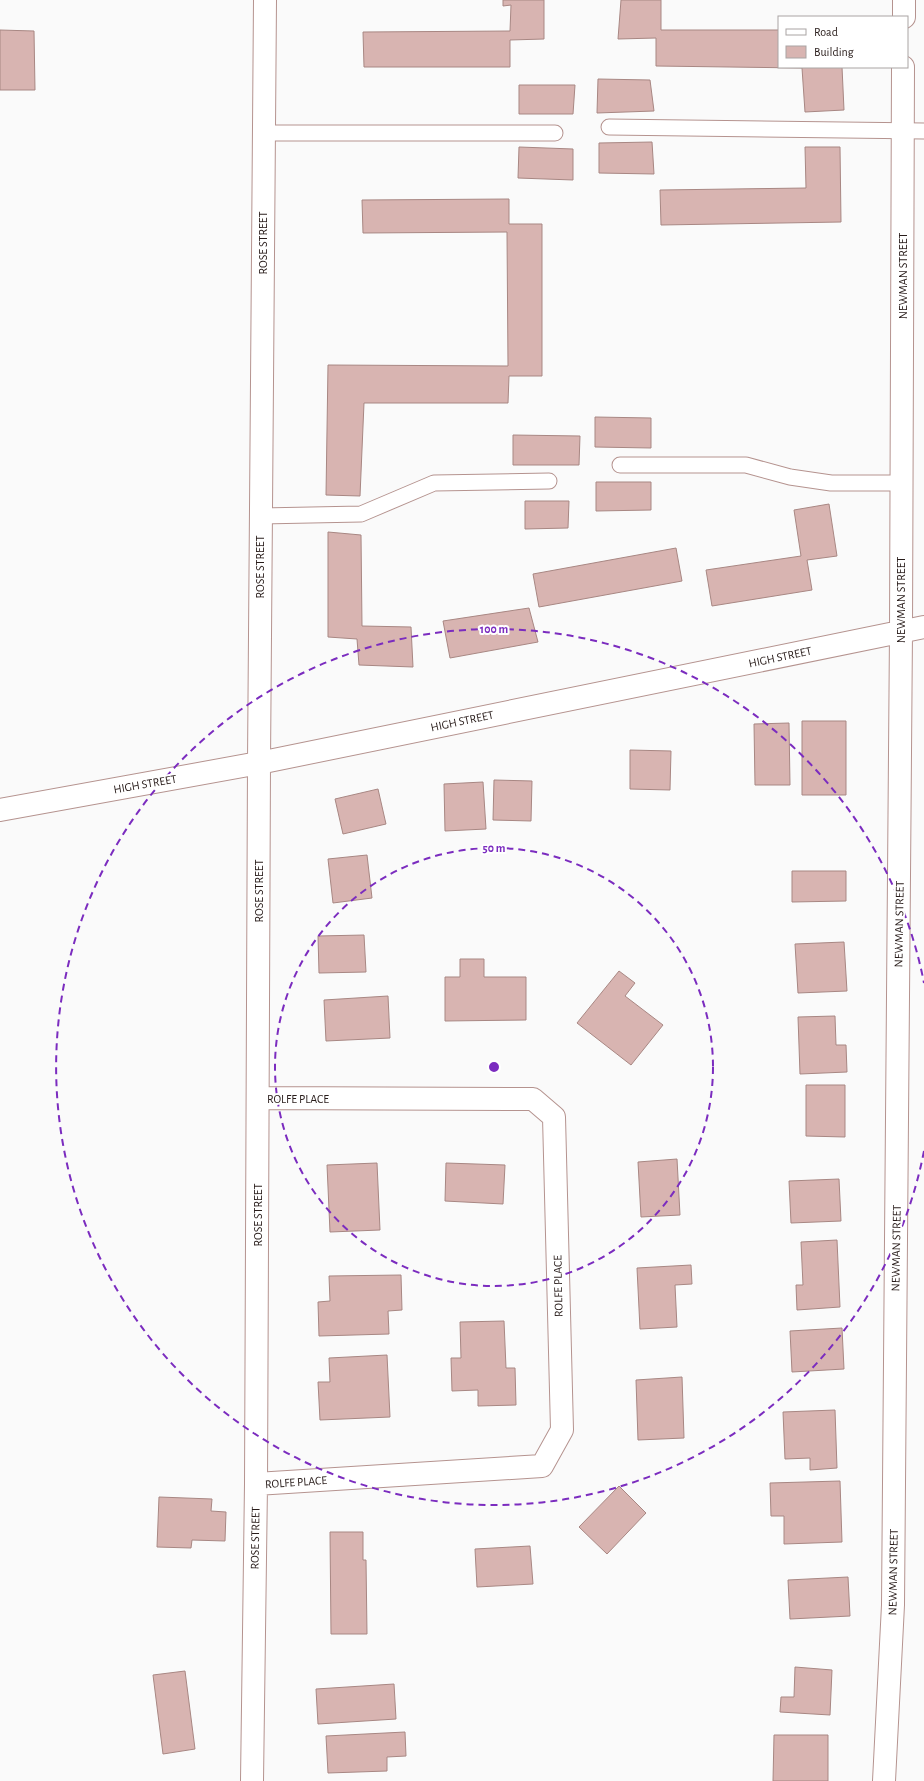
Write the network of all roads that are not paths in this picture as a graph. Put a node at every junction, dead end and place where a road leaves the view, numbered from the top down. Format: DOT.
graph roads {
  1 [pos="265,0"];
  2 [pos="904,0"];
  3 [pos="904,16"];
  4 [pos="903,68"];
  5 [pos="609,127"];
  6 [pos="914,132"];
  7 [pos="264,133"];
  8 [pos="555,133"];
  9 [pos="620,465"];
  10 [pos="550,481"];
  11 [pos="902,483"];
  12 [pos="261,516"];
  13 [pos="924,627"];
  14 [pos="901,632"];
  15 [pos="259,763"];
  16 [pos="0,810"];
  17 [pos="259,1098"];
  18 [pos="256,1484"];
  19 [pos="252,1781"];
  20 [pos="884,1781"];
  1 -- 7 [label="street, ROSE STREET"];
  2 -- 3 [label="street"];
  4 -- 6 [label="street, NEWMAN STREET"];
  5 -- 6 [label="lane"];
  6 -- 11 [label="street, NEWMAN STREET"];
  7 -- 8 [label="lane"];
  7 -- 12 [label="street, ROSE STREET"];
  9 -- 11 [label="lane"];
  10 -- 12 [label="lane"];
  11 -- 14 [label="street, NEWMAN STREET"];
  12 -- 15 [label="street, ROSE STREET"];
  13 -- 14 [label="street, HIGH STREET"];
  14 -- 15 [label="street, HIGH STREET"];
  14 -- 20 [label="street, NEWMAN STREET"];
  15 -- 16 [label="street, HIGH STREET"];
  15 -- 17 [label="street, ROSE STREET"];
  17 -- 18 [label="street, ROSE STREET"];
  17 -- 18 [label="street, ROLFE PLACE"];
  18 -- 19 [label="street, ROSE STREET"];
}
